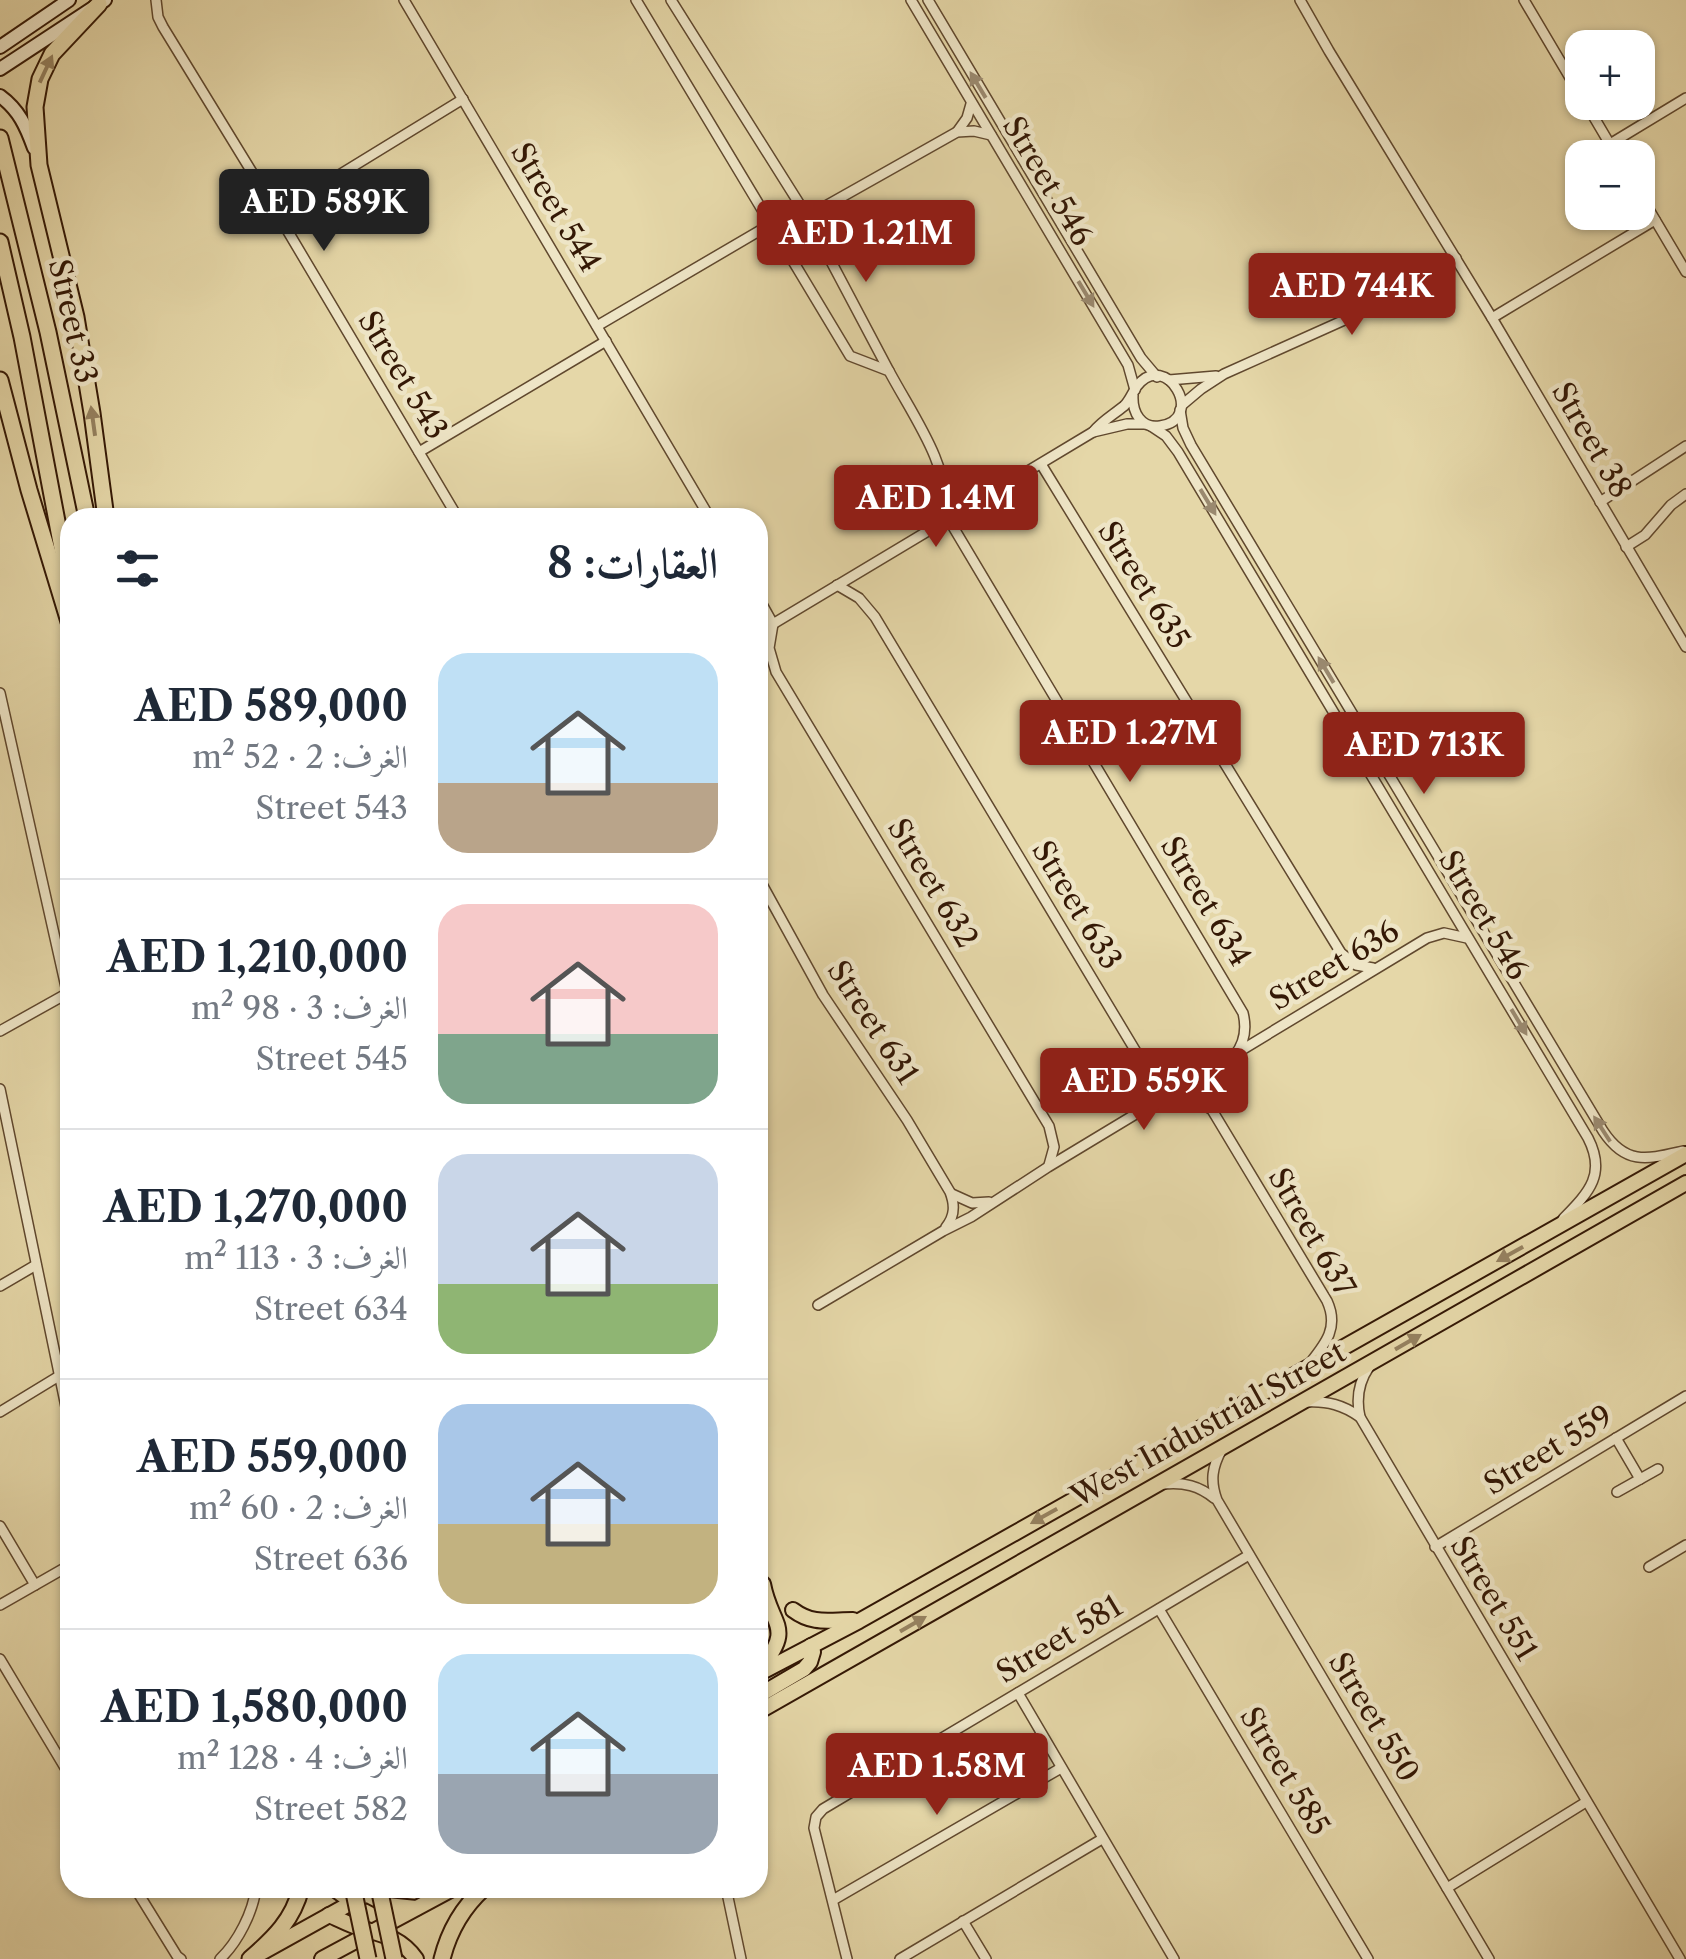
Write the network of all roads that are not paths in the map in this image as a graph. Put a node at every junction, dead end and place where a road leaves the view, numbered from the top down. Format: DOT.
graph roads {
  1 [pos="69,0"];
  2 [pos="156,0"];
  3 [pos="404,0"];
  4 [pos="636,0"];
  5 [pos="671,0"];
  6 [pos="911,0"];
  7 [pos="928,0"];
  8 [pos="1300,0"];
  9 [pos="1524,0"];
  10 [pos="102,2"];
  11 [pos="0,48"];
  12 [pos="1565,68"];
  13 [pos="0,69"];
  14 [pos="0,96"];
  15 [pos="1686,98"];
  16 [pos="462,99"];
  17 [pos="971,101"];
  18 [pos="958,132"];
  19 [pos="991,135"];
  20 [pos="0,138"];
  21 [pos="1617,140"];
  22 [pos="39,164"];
  23 [pos="278,213"];
  24 [pos="807,216"];
  25 [pos="1655,220"];
  26 [pos="773,229"];
  27 [pos="1638,230"];
  28 [pos="0,242"];
  29 [pos="1456,258"];
  30 [pos="1686,272"];
  31 [pos="1492,318"];
  32 [pos="596,326"];
  33 [pos="606,341"];
  34 [pos="889,371"];
  35 [pos="1224,374"];
  36 [pos="1158,377"];
  37 [pos="0,380"];
  38 [pos="1169,380"];
  39 [pos="1134,393"];
  40 [pos="1180,408"];
  41 [pos="1149,425"];
  42 [pos="1093,432"];
  43 [pos="1686,446"];
  44 [pos="419,452"];
  45 [pos="1041,464"];
  46 [pos="1686,494"];
  47 [pos="1600,502"];
  48 [pos="85,508"];
  49 [pos="105,508"];
  50 [pos="452,508"];
  51 [pos="704,508"];
  52 [pos="949,520"];
  53 [pos="60,537"];
  54 [pos="1626,547"];
  55 [pos="837,585"];
  56 [pos="60,592"];
  57 [pos="768,615"];
  58 [pos="773,624"];
  59 [pos="768,627"];
  60 [pos="1686,647"];
  61 [pos="0,693"];
  62 [pos="768,896"];
  63 [pos="1469,938"];
  64 [pos="60,958"];
  65 [pos="1376,969"];
  66 [pos="60,997"];
  67 [pos="0,1031"];
  68 [pos="1235,1055"];
  69 [pos="1184,1086"];
  70 [pos="0,1089"];
  71 [pos="1167,1096"];
  72 [pos="1686,1152"];
  73 [pos="13,1154"];
  74 [pos="0,1162"];
  75 [pos="1048,1168"];
  76 [pos="1686,1183"];
  77 [pos="950,1192"];
  78 [pos="996,1200"];
  79 [pos="1553,1230"];
  80 [pos="943,1231"];
  81 [pos="36,1265"];
  82 [pos="0,1286"];
  83 [pos="818,1305"];
  84 [pos="1370,1364"];
  85 [pos="1306,1369"];
  86 [pos="59,1376"];
  87 [pos="60,1381"];
  88 [pos="1686,1396"];
  89 [pos="1297,1404"];
  90 [pos="0,1412"];
  91 [pos="1360,1417"];
  92 [pos="1616,1438"];
  93 [pos="1225,1444"];
  94 [pos="1658,1469"];
  95 [pos="1640,1479"];
  96 [pos="1154,1485"];
  97 [pos="1618,1492"];
  98 [pos="1216,1500"];
  99 [pos="0,1526"];
  100 [pos="1686,1545"];
  101 [pos="1435,1547"];
  102 [pos="1249,1555"];
  103 [pos="1649,1568"];
  104 [pos="60,1570"];
  105 [pos="35,1585"];
  106 [pos="768,1597"];
  107 [pos="0,1605"];
  108 [pos="1159,1609"];
  109 [pos="793,1610"];
  110 [pos="859,1621"];
  111 [pos="808,1653"];
  112 [pos="0,1658"];
  113 [pos="768,1659"];
  114 [pos="768,1669"];
  115 [pos="824,1675"];
  116 [pos="768,1690"];
  117 [pos="1018,1693"];
  118 [pos="768,1706"];
  119 [pos="60,1759"];
  120 [pos="1061,1768"];
  121 [pos="1586,1802"];
  122 [pos="1102,1839"];
  123 [pos="1447,1888"];
  124 [pos="141,1898"];
  125 [pos="254,1898"];
  126 [pos="298,1898"];
  127 [pos="356,1898"];
  128 [pos="369,1898"];
  129 [pos="370,1898"];
  130 [pos="373,1898"];
  131 [pos="380,1898"];
  132 [pos="389,1898"];
  133 [pos="435,1898"];
  134 [pos="475,1898"];
  135 [pos="728,1898"];
  136 [pos="832,1900"];
  137 [pos="388,1905"];
  138 [pos="416,1908"];
  139 [pos="329,1915"];
  140 [pos="963,1921"];
  141 [pos="366,1929"];
  142 [pos="178,1958"];
  143 [pos="220,1959"];
  144 [pos="250,1959"];
  145 [pos="322,1959"];
  146 [pos="357,1959"];
  147 [pos="368,1959"];
  148 [pos="394,1959"];
  149 [pos="416,1959"];
  150 [pos="442,1959"];
  151 [pos="741,1959"];
  152 [pos="848,1959"];
  153 [pos="900,1959"];
  154 [pos="986,1959"];
  155 [pos="1174,1959"];
  156 [pos="1368,1959"];
  157 [pos="1489,1959"];
  158 [pos="1680,1959"];
  1 -- 11 [label="street"];
  2 -- 23 [label="street, Street 543"];
  3 -- 16 [label="street, Street 544"];
  4 -- 26 [label="street"];
  5 -- 24 [label="street"];
  6 -- 17 [label="street, Street 546"];
  36 -- 7 [label="street, Street 546, one-way"];
  8 -- 29 [label="street, Street 38"];
  9 -- 12 [label="street"];
  10 -- 13 [label="street"];
  22 -- 10 [label="highway, one-way"];
  14 -- 22 [label="street"];
  15 -- 21 [label="street"];
  16 -- 23 [label="street"];
  16 -- 32 [label="street, Street 544"];
  17 -- 18 [label="street"];
  17 -- 19 [label="street, Street 546"];
  18 -- 19 [label="street"];
  18 -- 24 [label="street"];
  19 -- 39 [label="street, Street 546, one-way"];
  20 -- 48 [label="highway, Street 33"];
  49 -- 22 [label="highway, one-way"];
  23 -- 44 [label="street, Street 543"];
  24 -- 26 [label="street"];
  24 -- 34 [label="street"];
  25 -- 30 [label="street"];
  26 -- 32 [label="street"];
  26 -- 34 [label="street"];
  27 -- 31 [label="street"];
  28 -- 53 [label="highway, Street 33"];
  29 -- 31 [label="street, Street 38"];
  29 -- 35 [label="street"];
  31 -- 47 [label="street, Street 38"];
  32 -- 33 [label="street, Street 544"];
  33 -- 44 [label="street"];
  33 -- 51 [label="street, Street 544"];
  34 -- 52 [label="street"];
  35 -- 38 [label="street"];
  35 -- 40 [label="street"];
  36 -- 38 [label="street"];
  36 -- 39 [label="street"];
  37 -- 56 [label="highway"];
  38 -- 40 [label="street"];
  39 -- 41 [label="street"];
  39 -- 42 [label="street"];
  40 -- 41 [label="street"];
  72 -- 40 [label="street, Street 546, one-way"];
  41 -- 42 [label="street"];
  41 -- 63 [label="street, Street 546, one-way"];
  42 -- 45 [label="street"];
  43 -- 47 [label="street"];
  44 -- 50 [label="street, Street 543"];
  45 -- 52 [label="street"];
  45 -- 65 [label="street, Street 635"];
  46 -- 54 [label="street"];
  47 -- 54 [label="street, Street 38"];
  52 -- 55 [label="street"];
  52 -- 68 [label="street, Street 634"];
  54 -- 60 [label="street, Street 38"];
  55 -- 58 [label="street"];
  55 -- 69 [label="street, Street 633"];
  57 -- 58 [label="street"];
  58 -- 59 [label="street"];
  58 -- 75 [label="street, Street 632"];
  61 -- 64 [label="street"];
  62 -- 77 [label="street, Street 631"];
  63 -- 65 [label="street, Street 636"];
  63 -- 79 [label="street, Street 546, one-way"];
  65 -- 68 [label="street, Street 636"];
  66 -- 67 [label="street"];
  68 -- 69 [label="street, Street 636"];
  69 -- 71 [label="street, Street 636"];
  70 -- 73 [label="street"];
  71 -- 75 [label="street, Street 636"];
  71 -- 85 [label="street, Street 637"];
  72 -- 79 [label="main road, West Industrial Street"];
  73 -- 74 [label="street"];
  73 -- 81 [label="street"];
  75 -- 78 [label="street, Street 636"];
  84 -- 76 [label="main road, West Industrial Street, one-way"];
  77 -- 78 [label="street"];
  77 -- 80 [label="street"];
  78 -- 80 [label="street, Street 636"];
  79 -- 85 [label="main road, West Industrial Street, one-way"];
  80 -- 83 [label="street, Street 636"];
  81 -- 82 [label="street"];
  81 -- 86 [label="street"];
  84 -- 89 [label="main road, West Industrial Street"];
  84 -- 91 [label="street"];
  85 -- 110 [label="main road, West Industrial Street, one-way"];
  86 -- 87 [label="street"];
  86 -- 90 [label="street"];
  88 -- 92 [label="street, Street 559"];
  89 -- 91 [label="street"];
  89 -- 93 [label="main road, West Industrial Street"];
  91 -- 101 [label="street, Street 551"];
  92 -- 95 [label="street"];
  92 -- 101 [label="street, Street 559"];
  93 -- 96 [label="main road, West Industrial Street"];
  93 -- 98 [label="street"];
  94 -- 95 [label="street"];
  95 -- 97 [label="street"];
  96 -- 98 [label="street"];
  115 -- 96 [label="main road, West Industrial Street, one-way"];
  98 -- 102 [label="street, Street 550"];
  99 -- 105 [label="street"];
  100 -- 103 [label="street"];
  101 -- 121 [label="street, Street 551"];
  102 -- 108 [label="street, Street 581"];
  102 -- 123 [label="street, Street 550"];
  104 -- 105 [label="street"];
  105 -- 107 [label="street"];
  106 -- 113 [label="main road"];
  108 -- 117 [label="street, Street 581"];
  108 -- 156 [label="street, Street 585"];
  109 -- 110 [label="main road"];
  110 -- 111 [label="main road, West Industrial Street"];
  111 -- 114 [label="main road, West Industrial Street"];
  111 -- 115 [label="main road"];
  111 -- 116 [label="main road"];
  112 -- 119 [label="street"];
  115 -- 118 [label="main road, West Industrial Street"];
  117 -- 120 [label="street"];
  117 -- 136 [label="street, Street 581"];
  120 -- 122 [label="street"];
  120 -- 136 [label="street"];
  121 -- 123 [label="street"];
  121 -- 158 [label="street, Street 551"];
  122 -- 140 [label="street"];
  122 -- 155 [label="street"];
  123 -- 157 [label="street, Street 550"];
  124 -- 142 [label="street"];
  125 -- 143 [label="street"];
  126 -- 144 [label="highway"];
  127 -- 139 [label="main road"];
  128 -- 141 [label="main road"];
  129 -- 147 [label="highway, bridge"];
  130 -- 148 [label="highway, bridge"];
  131 -- 137 [label="main road"];
  132 -- 137 [label="main road"];
  133 -- 138 [label="main road"];
  134 -- 150 [label="highway"];
  135 -- 151 [label="street"];
  136 -- 152 [label="street, Street 581"];
  137 -- 138 [label="main road"];
  137 -- 141 [label="main road"];
  138 -- 141 [label="main road"];
  139 -- 141 [label="main road"];
  139 -- 144 [label="main road"];
  140 -- 153 [label="street"];
  140 -- 154 [label="street"];
  141 -- 145 [label="main road"];
  141 -- 146 [label="main road"];
  141 -- 149 [label="main road"];
}
